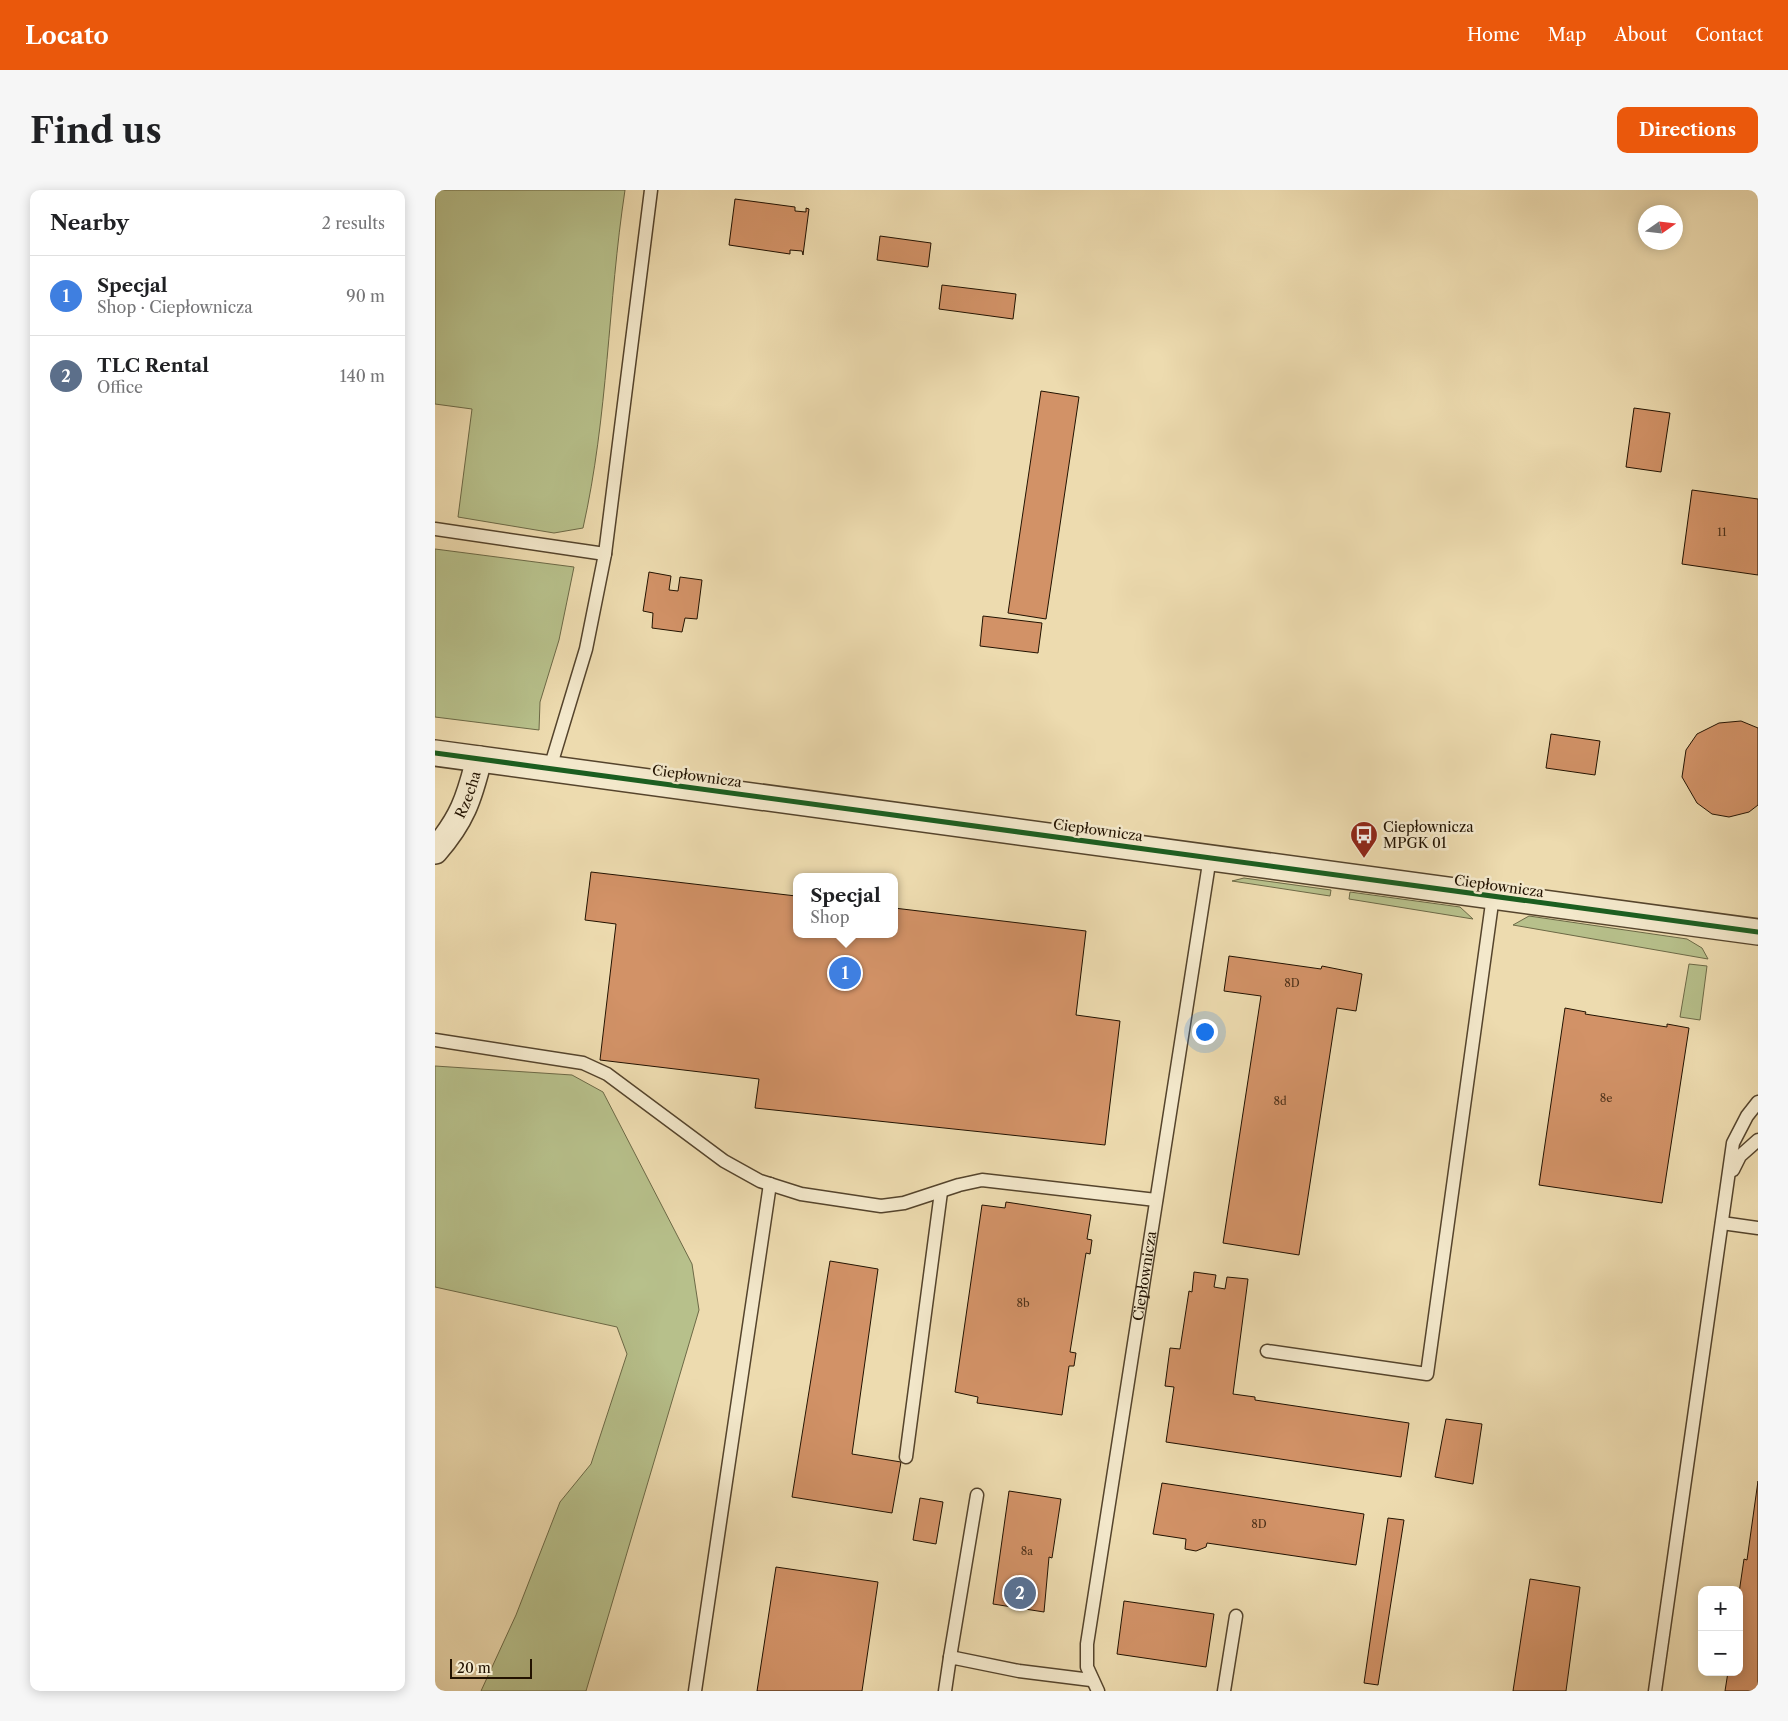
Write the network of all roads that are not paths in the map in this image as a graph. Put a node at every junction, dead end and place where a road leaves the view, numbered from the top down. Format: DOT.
graph roads {
  1 [pos="651,190"];
  2 [pos="435,529"];
  3 [pos="605,554"];
  4 [pos="435,753"];
  5 [pos="479,759"];
  6 [pos="551,768"];
  7 [pos="435,851"];
  8 [pos="1210,857"];
  9 [pos="1493,896"];
  10 [pos="1758,932"];
  11 [pos="435,1040"];
  12 [pos="1758,1102"];
  13 [pos="1758,1140"];
  14 [pos="1728,1182"];
  15 [pos="770,1184"];
  16 [pos="941,1192"];
  17 [pos="1156,1200"];
  18 [pos="1722,1223"];
  19 [pos="1758,1228"];
  20 [pos="1267,1351"];
  21 [pos="906,1457"];
  22 [pos="977,1495"];
  23 [pos="1236,1616"];
  24 [pos="950,1657"];
  25 [pos="1095,1688"];
  26 [pos="695,1691"];
  27 [pos="945,1691"];
  28 [pos="1224,1691"];
  29 [pos="1655,1691"];
  1 -- 3 [label="lane"];
  2 -- 3 [label="lane"];
  3 -- 6 [label="lane"];
  4 -- 5 [label="street, Ciepłownicza"];
  5 -- 6 [label="street, Ciepłownicza"];
  5 -- 7 [label="street, Rzecha"];
  6 -- 8 [label="street, Ciepłownicza"];
  8 -- 9 [label="street, Ciepłownicza"];
  8 -- 17 [label="lane, Ciepłownicza"];
  9 -- 10 [label="street, Ciepłownicza"];
  9 -- 20 [label="lane"];
  11 -- 15 [label="lane"];
  12 -- 14 [label="lane"];
  13 -- 14 [label="lane"];
  14 -- 18 [label="lane"];
  15 -- 16 [label="lane"];
  15 -- 26 [label="lane"];
  16 -- 17 [label="lane"];
  16 -- 21 [label="lane"];
  17 -- 25 [label="lane, Ciepłownicza"];
  18 -- 19 [label="lane"];
  18 -- 29 [label="lane"];
  22 -- 24 [label="lane"];
  23 -- 28 [label="lane"];
  24 -- 25 [label="lane"];
  24 -- 27 [label="lane"];
}
